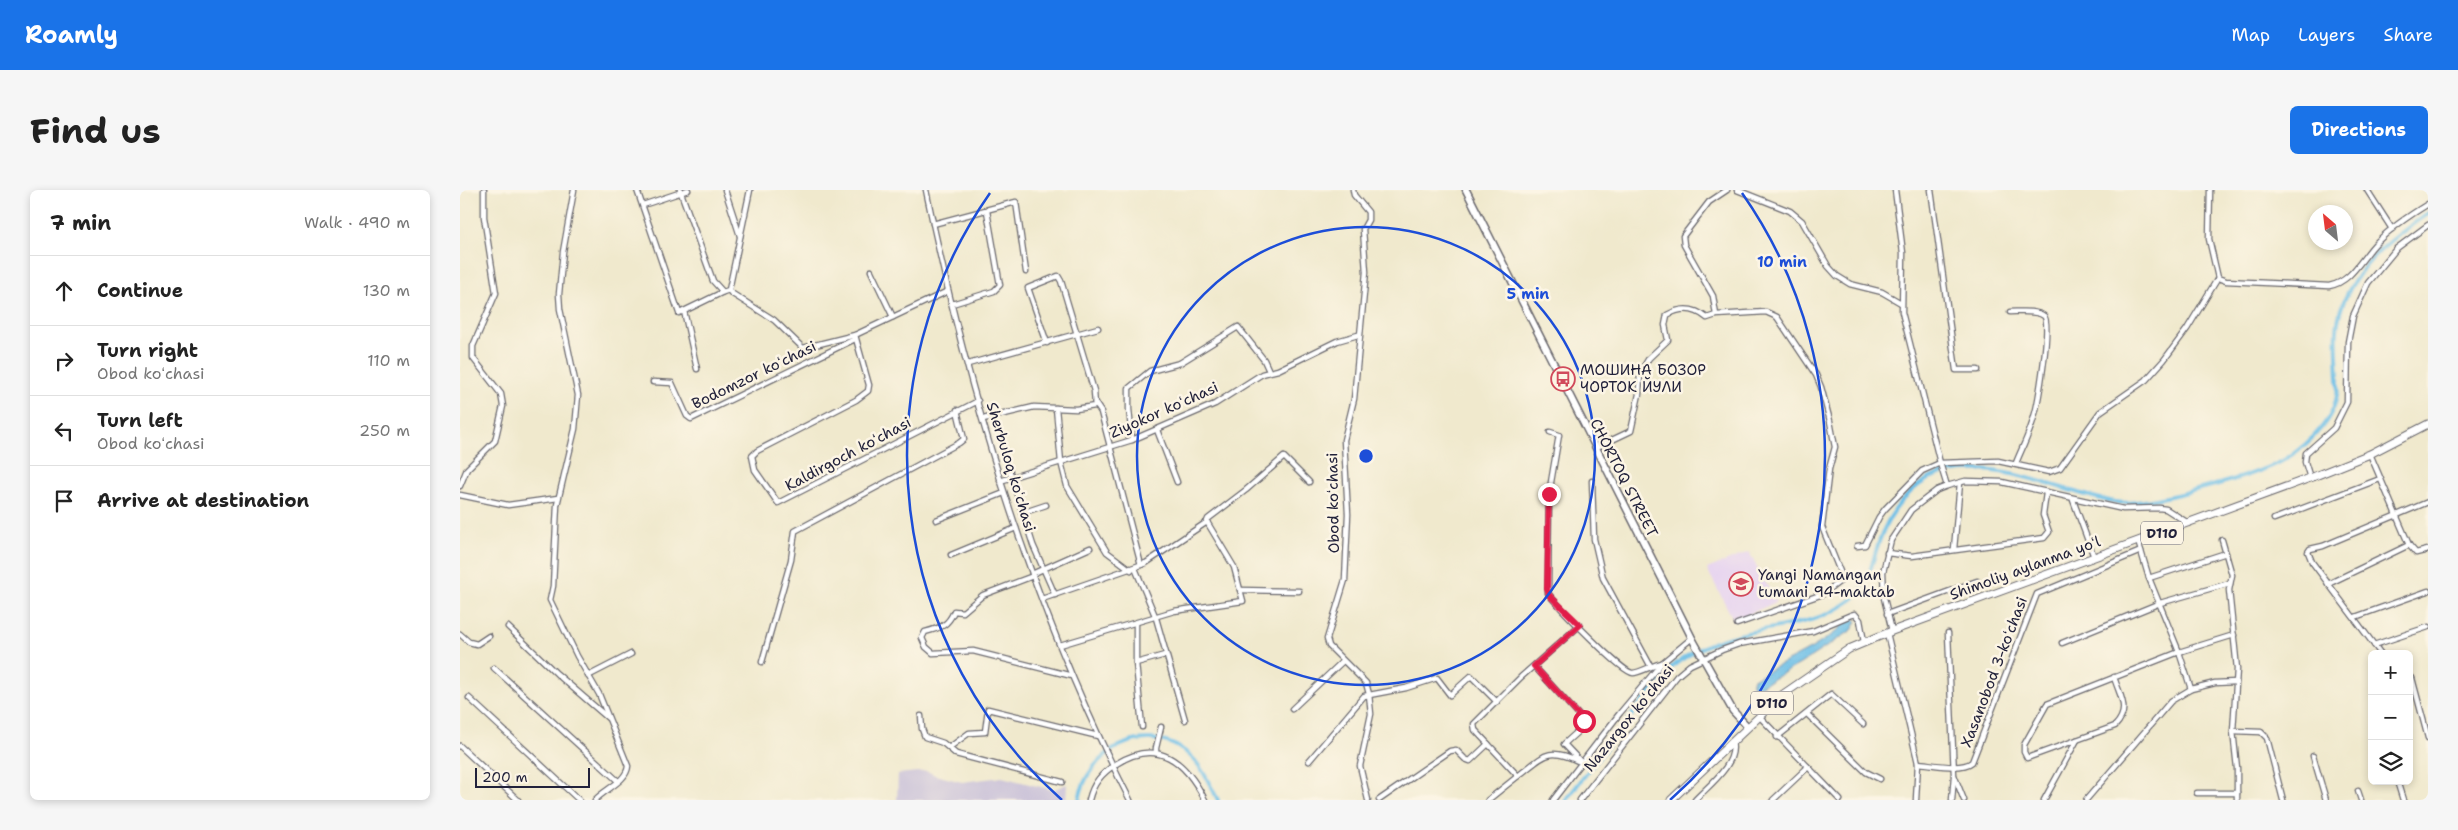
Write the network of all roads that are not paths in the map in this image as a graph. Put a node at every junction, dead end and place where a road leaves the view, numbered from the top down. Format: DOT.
graph roads {
  1 [pos="484,190"];
  2 [pos="574,190"];
  3 [pos="637,190"];
  4 [pos="688,190"];
  5 [pos="725,190"];
  6 [pos="750,190"];
  7 [pos="926,190"];
  8 [pos="1354,190"];
  9 [pos="1466,190"];
  10 [pos="1727,190"];
  11 [pos="1737,190"];
  12 [pos="1895,190"];
  13 [pos="1931,190"];
  14 [pos="2210,190"];
  15 [pos="2366,190"];
  16 [pos="681,191"];
  17 [pos="2428,204"];
  18 [pos="643,205"];
  19 [pos="987,211"];
  20 [pos="933,224"];
  21 [pos="2428,226"];
  22 [pos="2392,229"];
  23 [pos="741,238"];
  24 [pos="871,271"];
  25 [pos="1026,272"];
  26 [pos="2218,278"];
  27 [pos="729,290"];
  28 [pos="948,291"];
  29 [pos="722,292"];
  30 [pos="1901,303"];
  31 [pos="952,304"];
  32 [pos="684,311"];
  33 [pos="2010,312"];
  34 [pos="1716,315"];
  35 [pos="893,317"];
  36 [pos="1098,328"];
  37 [pos="1077,335"];
  38 [pos="1358,335"];
  39 [pos="855,337"];
  40 [pos="1047,343"];
  41 [pos="968,364"];
  42 [pos="697,370"];
  43 [pos="1978,370"];
  44 [pos="1269,371"];
  45 [pos="653,382"];
  46 [pos="978,401"];
  47 [pos="1095,404"];
  48 [pos="1056,408"];
  49 [pos="957,410"];
  50 [pos="983,419"];
  51 [pos="2428,424"];
  52 [pos="1157,430"];
  53 [pos="1550,432"];
  54 [pos="1132,440"];
  55 [pos="1109,448"];
  56 [pos="1595,448"];
  57 [pos="2370,454"];
  58 [pos="1061,462"];
  59 [pos="2016,463"];
  60 [pos="1941,465"];
  61 [pos="1008,466"];
  62 [pos="1011,478"];
  63 [pos="2310,478"];
  64 [pos="2380,479"];
  65 [pos="1000,481"];
  66 [pos="1592,481"];
  67 [pos="1177,482"];
  68 [pos="1309,482"];
  69 [pos="1960,483"];
  70 [pos="1946,484"];
  71 [pos="460,486"];
  72 [pos="1004,492"];
  73 [pos="2046,493"];
  74 [pos="460,495"];
  75 [pos="558,498"];
  76 [pos="2073,500"];
  77 [pos="2428,502"];
  78 [pos="1046,505"];
  79 [pos="1022,513"];
  80 [pos="2397,514"];
  81 [pos="2274,519"];
  82 [pos="936,520"];
  83 [pos="1207,522"];
  84 [pos="2188,523"];
  85 [pos="1016,528"];
  86 [pos="2222,540"];
  87 [pos="2138,541"];
  88 [pos="2410,545"];
  89 [pos="1858,546"];
  90 [pos="1090,548"];
  91 [pos="1954,548"];
  92 [pos="2428,550"];
  93 [pos="2141,551"];
  94 [pos="2226,552"];
  95 [pos="1887,553"];
  96 [pos="951,555"];
  97 [pos="2094,557"];
  98 [pos="1141,565"];
  99 [pos="1044,568"];
  100 [pos="1133,569"];
  101 [pos="1033,575"];
  102 [pos="2149,578"];
  103 [pos="1977,582"];
  104 [pos="2230,583"];
  105 [pos="2328,584"];
  106 [pos="1240,590"];
  107 [pos="1299,591"];
  108 [pos="2428,591"];
  109 [pos="1055,595"];
  110 [pos="1042,599"];
  111 [pos="2160,603"];
  112 [pos="1887,614"];
  113 [pos="2355,617"];
  114 [pos="1156,618"];
  115 [pos="1136,624"];
  116 [pos="1737,624"];
  117 [pos="1580,625"];
  118 [pos="508,627"];
  119 [pos="2428,627"];
  120 [pos="1889,632"];
  121 [pos="1948,633"];
  122 [pos="460,634"];
  123 [pos="2234,635"];
  124 [pos="489,636"];
  125 [pos="1693,640"];
  126 [pos="1864,642"];
  127 [pos="2062,643"];
  128 [pos="1060,645"];
  129 [pos="2374,645"];
  130 [pos="2378,650"];
  131 [pos="2179,652"];
  132 [pos="631,654"];
  133 [pos="1165,655"];
  134 [pos="1703,659"];
  135 [pos="1343,660"];
  136 [pos="762,662"];
  137 [pos="1136,663"];
  138 [pos="1662,663"];
  139 [pos="1650,665"];
  140 [pos="1534,666"];
  141 [pos="494,668"];
  142 [pos="588,676"];
  143 [pos="1072,676"];
  144 [pos="2114,677"];
  145 [pos="2236,682"];
  146 [pos="2413,684"];
  147 [pos="2191,689"];
  148 [pos="1369,694"];
  149 [pos="468,698"];
  150 [pos="1497,702"];
  151 [pos="1292,709"];
  152 [pos="1807,714"];
  153 [pos="921,716"];
  154 [pos="1758,716"];
  155 [pos="609,719"];
  156 [pos="1185,720"];
  157 [pos="1863,724"];
  158 [pos="1747,726"];
  159 [pos="1142,727"];
  160 [pos="1161,728"];
  161 [pos="2233,731"];
  162 [pos="1098,736"];
  163 [pos="1778,737"];
  164 [pos="2428,738"];
  165 [pos="2077,740"];
  166 [pos="1732,741"];
  167 [pos="1488,744"];
  168 [pos="460,746"];
  169 [pos="950,747"];
  170 [pos="1156,751"];
  171 [pos="2313,756"];
  172 [pos="1309,761"];
  173 [pos="1582,763"];
  174 [pos="1918,763"];
  175 [pos="1113,766"];
  176 [pos="1954,766"];
  177 [pos="1808,767"];
  178 [pos="1954,775"];
  179 [pos="1518,776"];
  180 [pos="1880,779"];
  181 [pos="618,781"];
  182 [pos="1062,782"];
  183 [pos="2399,785"];
  184 [pos="2358,791"];
  185 [pos="2197,793"];
  186 [pos="2238,793"];
  187 [pos="1836,799"];
  188 [pos="518,800"];
  189 [pos="578,800"];
  190 [pos="596,800"];
  191 [pos="1089,800"];
  192 [pos="1130,800"];
  193 [pos="1205,800"];
  194 [pos="1368,800"];
  195 [pos="1378,800"];
  196 [pos="1488,800"];
  197 [pos="1552,800"];
  198 [pos="1580,800"];
  199 [pos="1671,800"];
  200 [pos="1695,800"];
  201 [pos="1773,800"];
  202 [pos="1916,800"];
  203 [pos="1952,800"];
  204 [pos="1964,800"];
  205 [pos="2044,800"];
  206 [pos="2086,800"];
  207 [pos="2237,800"];
  208 [pos="2283,800"];
  209 [pos="2326,800"];
  210 [pos="2361,800"];
  211 [pos="2403,800"];
  1 -- 71 [label="street"];
  2 -- 75 [label="street"];
  3 -- 18 [label="street"];
  4 -- 16 [label="street"];
  5 -- 23 [label="street"];
  6 -- 23 [label="street"];
  7 -- 20 [label="street, Sherbuloq koʻchasi"];
  8 -- 38 [label="street"];
  9 -- 56 [label="main road, CHORTOQ STREET"];
  10 -- 34 [label="street"];
  11 -- 30 [label="street"];
  12 -- 30 [label="street"];
  13 -- 43 [label="street"];
  14 -- 26 [label="street"];
  15 -- 22 [label="street"];
  16 -- 18 [label="street"];
  16 -- 29 [label="street"];
  17 -- 22 [label="street"];
  18 -- 32 [label="street"];
  19 -- 20 [label="street"];
  19 -- 25 [label="street"];
  19 -- 31 [label="street"];
  20 -- 28 [label="street, Sherbuloq koʻchasi"];
  21 -- 63 [label="street"];
  22 -- 26 [label="street"];
  23 -- 27 [label="street"];
  24 -- 35 [label="street"];
  26 -- 59 [label="street"];
  27 -- 29 [label="street"];
  27 -- 39 [label="street, Bodomzor koʻchasi"];
  28 -- 31 [label="street, Sherbuloq koʻchasi"];
  28 -- 35 [label="street"];
  29 -- 32 [label="street"];
  30 -- 60 [label="street"];
  31 -- 41 [label="street, Sherbuloq koʻchasi"];
  32 -- 42 [label="street"];
  33 -- 59 [label="street"];
  34 -- 56 [label="street"];
  34 -- 116 [label="street"];
  35 -- 39 [label="street"];
  36 -- 37 [label="street"];
  37 -- 40 [label="street"];
  37 -- 40 [label="street"];
  37 -- 47 [label="street"];
  38 -- 44 [label="street, Ziyokor koʻchasi"];
  38 -- 135 [label="street, Obod koʻchasi"];
  39 -- 45 [label="street, Bodomzor koʻchasi"];
  39 -- 49 [label="street, Kaldirgoch koʻchasi"];
  40 -- 41 [label="street"];
  41 -- 46 [label="street, Sherbuloq koʻchasi"];
  44 -- 52 [label="street, Ziyokor koʻchasi"];
  44 -- 54 [label="street"];
  46 -- 49 [label="street, Kaldirgoch koʻchasi"];
  46 -- 50 [label="street, Sherbuloq koʻchasi"];
  47 -- 48 [label="street"];
  47 -- 55 [label="street"];
  48 -- 50 [label="street"];
  48 -- 58 [label="street"];
  49 -- 136 [label="street"];
  50 -- 65 [label="street, Sherbuloq koʻchasi"];
  51 -- 57 [label="main road, Shimoliy aylanma yoʻl / D110"];
  52 -- 54 [label="street, Ziyokor koʻchasi"];
  52 -- 67 [label="street"];
  53 -- 117 [label="street"];
  54 -- 55 [label="street, Ziyokor koʻchasi"];
  55 -- 58 [label="street, Ziyokor koʻchasi"];
  55 -- 98 [label="street"];
  56 -- 125 [label="main road, CHORTOQ STREET"];
  57 -- 63 [label="main road, Shimoliy aylanma yoʻl / D110"];
  57 -- 64 [label="street"];
  58 -- 62 [label="street, Ziyokor koʻchasi"];
  58 -- 100 [label="street"];
  59 -- 60 [label="street"];
  60 -- 70 [label="street"];
  60 -- 89 [label="street"];
  61 -- 62 [label="street"];
  62 -- 65 [label="street, Ziyokor koʻchasi"];
  62 -- 79 [label="street"];
  63 -- 84 [label="main road, Shimoliy aylanma yoʻl / D110"];
  64 -- 80 [label="street"];
  64 -- 81 [label="street"];
  65 -- 72 [label="street, Sherbuloq koʻchasi"];
  66 -- 139 [label="street"];
  68 -- 83 [label="street"];
  69 -- 70 [label="street"];
  69 -- 73 [label="street"];
  69 -- 91 [label="street"];
  70 -- 95 [label="street"];
  72 -- 82 [label="street"];
  72 -- 85 [label="street, Sherbuloq koʻchasi"];
  73 -- 76 [label="street"];
  73 -- 91 [label="street"];
  74 -- 75 [label="street"];
  75 -- 142 [label="street"];
  76 -- 84 [label="street"];
  76 -- 97 [label="street"];
  77 -- 80 [label="street"];
  78 -- 79 [label="street"];
  79 -- 99 [label="street"];
  80 -- 88 [label="street"];
  80 -- 105 [label="street"];
  83 -- 98 [label="street"];
  83 -- 106 [label="street"];
  84 -- 87 [label="main road, Shimoliy aylanma yoʻl / D110"];
  85 -- 96 [label="street"];
  85 -- 101 [label="street, Sherbuloq koʻchasi"];
  86 -- 94 [label="street"];
  87 -- 93 [label="street"];
  87 -- 97 [label="main road, Shimoliy aylanma yoʻl / D110"];
  88 -- 92 [label="street"];
  88 -- 105 [label="street"];
  90 -- 99 [label="street"];
  91 -- 95 [label="street"];
  93 -- 102 [label="street"];
  93 -- 176 [label="street, Xasanobod 3-koʻchasi"];
  94 -- 102 [label="street"];
  94 -- 104 [label="street"];
  95 -- 112 [label="street"];
  97 -- 120 [label="main road, Shimoliy aylanma yoʻl / D110"];
  98 -- 100 [label="street"];
  99 -- 101 [label="street"];
  99 -- 109 [label="street"];
  100 -- 109 [label="street"];
  100 -- 114 [label="street"];
  101 -- 110 [label="street, Sherbuloq koʻchasi"];
  101 -- 143 [label="street"];
  102 -- 111 [label="street"];
  103 -- 112 [label="street"];
  104 -- 111 [label="street"];
  104 -- 123 [label="street"];
  105 -- 113 [label="street"];
  106 -- 107 [label="street"];
  106 -- 114 [label="street"];
  108 -- 113 [label="street"];
  109 -- 110 [label="street"];
  110 -- 128 [label="street, Sherbuloq koʻchasi"];
  111 -- 127 [label="street"];
  111 -- 131 [label="street"];
  112 -- 120 [label="street"];
  113 -- 129 [label="street"];
  114 -- 115 [label="street"];
  114 -- 133 [label="street"];
  115 -- 128 [label="street"];
  115 -- 137 [label="street"];
  117 -- 139 [label="street"];
  117 -- 140 [label="street"];
  118 -- 155 [label="street"];
  119 -- 129 [label="street"];
  120 -- 126 [label="main road, Shimoliy aylanma yoʻl / D110"];
  120 -- 174 [label="street"];
  121 -- 176 [label="street"];
  122 -- 124 [label="street"];
  123 -- 131 [label="street"];
  123 -- 145 [label="street"];
  125 -- 134 [label="main road, CHORTOQ STREET"];
  125 -- 138 [label="street"];
  126 -- 134 [label="street, Nazargox koʻchasi"];
  126 -- 154 [label="main road, Shimoliy aylanma yoʻl / D110"];
  128 -- 143 [label="street, Sherbuloq koʻchasi"];
  129 -- 130 [label="street"];
  131 -- 144 [label="street"];
  131 -- 147 [label="street"];
  132 -- 142 [label="street"];
  133 -- 137 [label="street"];
  133 -- 156 [label="street"];
  134 -- 158 [label="main road, CHORTOQ STREET"];
  134 -- 198 [label="street, Nazargox koʻchasi"];
  135 -- 148 [label="street, Obod koʻchasi"];
  135 -- 151 [label="street"];
  137 -- 159 [label="street"];
  138 -- 139 [label="street"];
  138 -- 173 [label="street"];
  140 -- 150 [label="street"];
  140 -- 173 [label="street"];
  141 -- 181 [label="street"];
  142 -- 155 [label="street"];
  143 -- 162 [label="street, Sherbuloq koʻchasi"];
  144 -- 165 [label="street"];
  144 -- 165 [label="street"];
  145 -- 147 [label="street"];
  145 -- 161 [label="street"];
  146 -- 164 [label="street"];
  147 -- 206 [label="street"];
  148 -- 150 [label="street"];
  148 -- 172 [label="street"];
  148 -- 194 [label="street"];
  149 -- 189 [label="street"];
  150 -- 167 [label="street"];
  152 -- 157 [label="street"];
  152 -- 163 [label="street"];
  152 -- 180 [label="street"];
  153 -- 169 [label="street"];
  154 -- 158 [label="main road, Shimoliy aylanma yoʻl / D110"];
  154 -- 163 [label="street"];
  155 -- 181 [label="street"];
  158 -- 166 [label="main road, Shimoliy aylanma yoʻl / D110"];
  160 -- 170 [label="street"];
  161 -- 186 [label="street"];
  161 -- 208 [label="street"];
  162 -- 169 [label="street"];
  162 -- 175 [label="street, Sherbuloq koʻchasi"];
  163 -- 177 [label="street"];
  165 -- 205 [label="street"];
  166 -- 199 [label="main road, Shimoliy aylanma yoʻl / D110"];
  166 -- 200 [label="street"];
  167 -- 179 [label="street"];
  167 -- 195 [label="street"];
  168 -- 188 [label="street"];
  169 -- 182 [label="street"];
  170 -- 175 [label="street"];
  170 -- 193 [label="street"];
  171 -- 209 [label="street"];
  173 -- 179 [label="street"];
  173 -- 197 [label="street"];
  174 -- 176 [label="street"];
  174 -- 202 [label="street"];
  175 -- 191 [label="street"];
  175 -- 192 [label="street, Sherbuloq koʻchasi"];
  176 -- 178 [label="street"];
  177 -- 187 [label="street"];
  177 -- 201 [label="street"];
  178 -- 203 [label="street"];
  178 -- 204 [label="street"];
  179 -- 196 [label="street"];
  181 -- 190 [label="street"];
  183 -- 211 [label="street"];
  184 -- 210 [label="street"];
  185 -- 186 [label="street"];
  186 -- 207 [label="street"];
}
